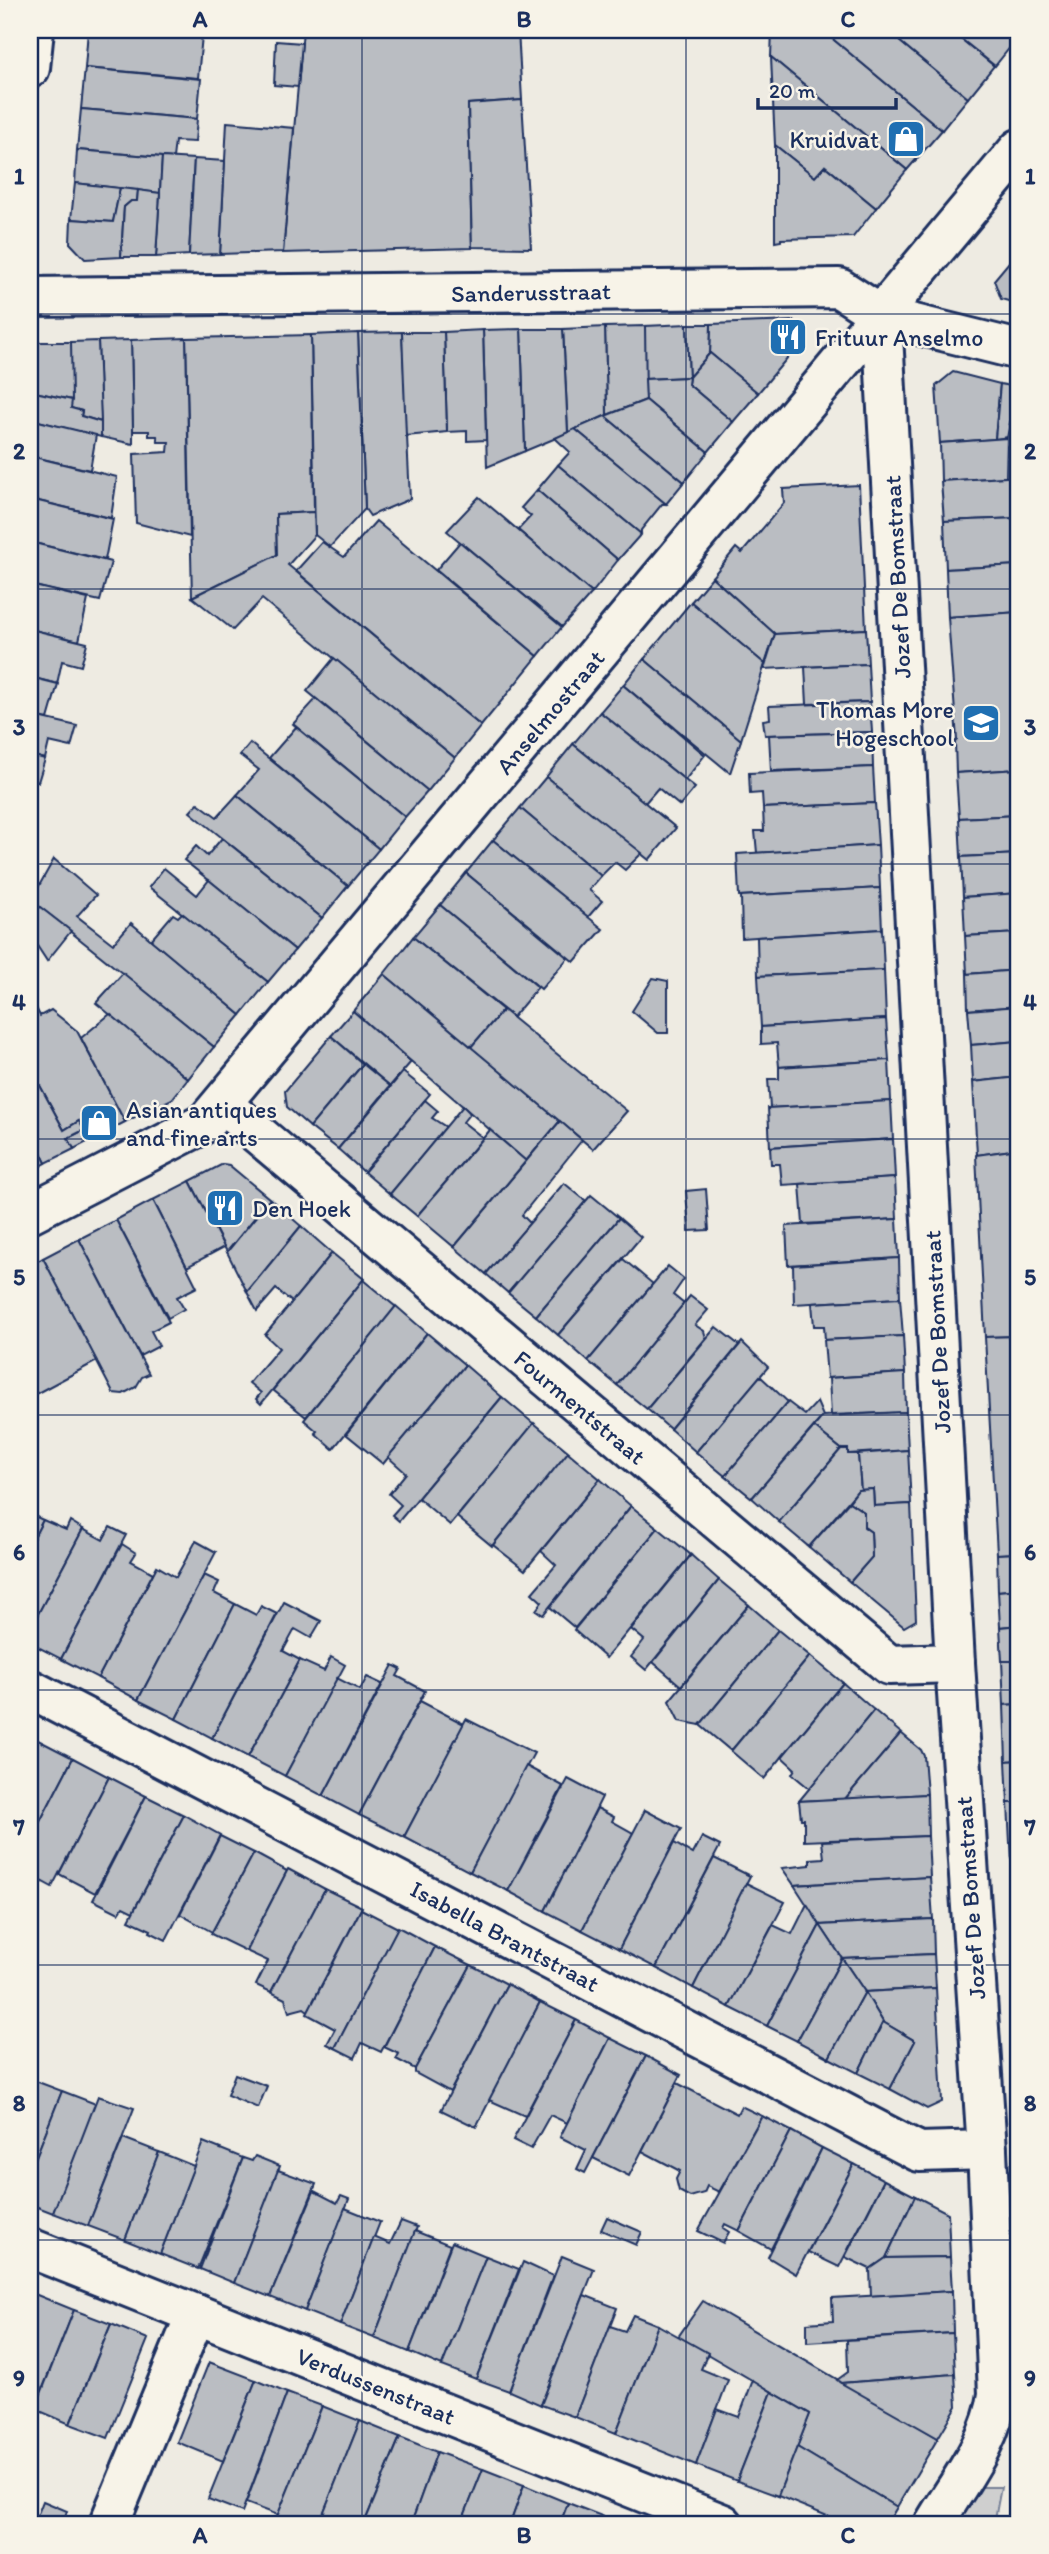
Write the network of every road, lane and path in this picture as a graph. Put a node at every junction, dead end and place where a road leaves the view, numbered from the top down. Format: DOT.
graph roads {
  1 [pos="34,30"];
  2 [pos="30,68"];
  3 [pos="1019,149"];
  4 [pos="30,297"];
  5 [pos="881,316"];
  6 [pos="1019,350"];
  7 [pos="222,1104"];
  8 [pos="30,1213"];
  9 [pos="955,1663"];
  10 [pos="30,1689"];
  11 [pos="987,2150"];
  12 [pos="30,2248"];
  13 [pos="195,2314"];
  14 [pos="1008,2346"];
  15 [pos="1013,2472"];
  16 [pos="109,2524"];
  17 [pos="723,2524"];
  18 [pos="934,2524"];
  19 [pos="1018,2524"];
  1 -- 2 [label="street"];
  3 -- 5 [label="street, Anselmostraat"];
  4 -- 5 [label="street, Sanderusstraat"];
  5 -- 6 [label="street, Sanderusstraat"];
  5 -- 7 [label="street, Anselmostraat"];
  5 -- 9 [label="street, Jozef De Bomstraat"];
  7 -- 8 [label="street, Anselmostraat"];
  7 -- 9 [label="street, Fourmentstraat"];
  9 -- 11 [label="street, Jozef De Bomstraat"];
  10 -- 11 [label="street, Isabella Brantstraat"];
  11 -- 14 [label="street, Jozef De Bomstraat"];
  12 -- 13 [label="street, Verdussenstraat"];
  13 -- 16 [label="street"];
  13 -- 17 [label="street, Verdussenstraat"];
  14 -- 18 [label="street, Jozef De Bomstraat"];
  15 -- 19 [label="path"];
}
